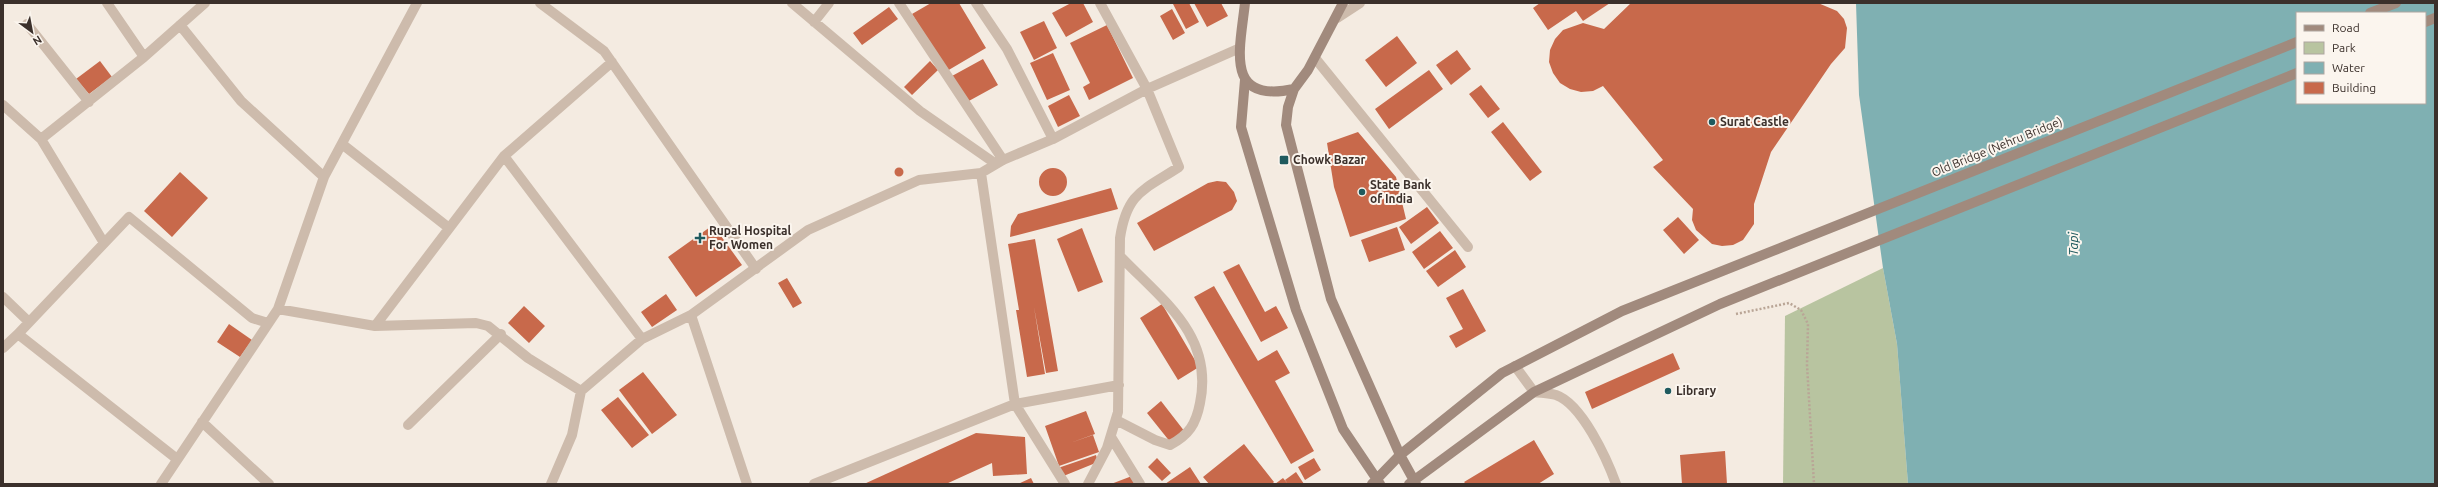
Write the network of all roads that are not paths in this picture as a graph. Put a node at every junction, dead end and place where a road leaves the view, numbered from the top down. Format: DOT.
graph roads {
  1 [pos="108,3"];
  2 [pos="205,3"];
  3 [pos="417,3"];
  4 [pos="540,3"];
  5 [pos="792,3"];
  6 [pos="829,3"];
  7 [pos="899,3"];
  8 [pos="976,3"];
  9 [pos="1100,3"];
  10 [pos="1245,3"];
  11 [pos="1343,3"];
  12 [pos="1360,3"];
  13 [pos="2396,3"];
  14 [pos="2373,12"];
  15 [pos="1337,18"];
  16 [pos="814,22"];
  17 [pos="27,24"];
  18 [pos="180,24"];
  19 [pos="2296,42"];
  20 [pos="1240,48"];
  21 [pos="144,57"];
  22 [pos="1315,58"];
  23 [pos="612,62"];
  24 [pos="2296,73"];
  25 [pos="1245,80"];
  26 [pos="1294,89"];
  27 [pos="1147,90"];
  28 [pos="89,102"];
  29 [pos="3,105"];
  30 [pos="41,139"];
  31 [pos="1053,139"];
  32 [pos="342,144"];
  33 [pos="504,156"];
  34 [pos="999,162"];
  35 [pos="981,173"];
  36 [pos="324,177"];
  37 [pos="449,228"];
  38 [pos="104,243"];
  39 [pos="1468,247"];
  40 [pos="1120,256"];
  41 [pos="756,269"];
  42 [pos="3,297"];
  43 [pos="278,309"];
  44 [pos="691,315"];
  45 [pos="29,322"];
  46 [pos="268,323"];
  47 [pos="375,326"];
  48 [pos="18,334"];
  49 [pos="501,334"];
  50 [pos="642,339"];
  51 [pos="3,348"];
  52 [pos="1515,366"];
  53 [pos="1119,385"];
  54 [pos="581,391"];
  55 [pos="1534,392"];
  56 [pos="1015,404"];
  57 [pos="1116,420"];
  58 [pos="202,422"];
  59 [pos="408,425"];
  60 [pos="1111,437"];
  61 [pos="1400,455"];
  62 [pos="177,459"];
  63 [pos="1376,482"];
  64 [pos="1413,482"];
  65 [pos="160,484"];
  66 [pos="269,484"];
  67 [pos="551,484"];
  68 [pos="747,484"];
  69 [pos="814,484"];
  70 [pos="1065,484"];
  71 [pos="1088,484"];
  72 [pos="1140,484"];
  73 [pos="1616,484"];
  1 -- 21 [label="street"];
  2 -- 18 [label="street"];
  3 -- 32 [label="street"];
  4 -- 23 [label="street"];
  5 -- 16 [label="street"];
  6 -- 16 [label="street"];
  7 -- 34 [label="street"];
  8 -- 31 [label="street"];
  9 -- 27 [label="street"];
  10 -- 20 [label="main road"];
  11 -- 15 [label="main road"];
  12 -- 15 [label="street"];
  13 -- 14 [label="main road"];
  15 -- 22 [label="main road"];
  16 -- 34 [label="street"];
  17 -- 28 [label="street"];
  18 -- 21 [label="street"];
  18 -- 36 [label="street"];
  19 -- 52 [label="main road, Old Bridge (Nehru Bridge)"];
  20 -- 25 [label="main road"];
  20 -- 27 [label="street"];
  21 -- 28 [label="street"];
  22 -- 26 [label="main road"];
  22 -- 39 [label="street"];
  23 -- 33 [label="street"];
  23 -- 41 [label="street"];
  24 -- 55 [label="main road"];
  25 -- 26 [label="main road"];
  25 -- 63 [label="main road"];
  26 -- 61 [label="main road"];
  27 -- 31 [label="street"];
  27 -- 40 [label="street"];
  28 -- 30 [label="street"];
  29 -- 30 [label="street"];
  30 -- 38 [label="street"];
  31 -- 34 [label="street"];
  32 -- 36 [label="street"];
  32 -- 37 [label="street"];
  33 -- 37 [label="street"];
  33 -- 50 [label="street"];
  34 -- 35 [label="street"];
  35 -- 41 [label="street"];
  35 -- 56 [label="street"];
  36 -- 43 [label="street"];
  37 -- 47 [label="street"];
  38 -- 45 [label="street"];
  38 -- 46 [label="street"];
  40 -- 53 [label="street"];
  40 -- 57 [label="street"];
  41 -- 44 [label="street"];
  42 -- 45 [label="street"];
  43 -- 46 [label="street"];
  43 -- 47 [label="street"];
  44 -- 50 [label="street"];
  44 -- 68 [label="street"];
  45 -- 48 [label="street"];
  46 -- 58 [label="street"];
  47 -- 49 [label="street"];
  48 -- 51 [label="street"];
  48 -- 62 [label="street"];
  49 -- 54 [label="street"];
  49 -- 59 [label="street"];
  50 -- 54 [label="street"];
  52 -- 55 [label="street"];
  52 -- 61 [label="main road, Old Bridge (Nehru Bridge)"];
  53 -- 56 [label="street"];
  53 -- 57 [label="street"];
  54 -- 67 [label="street"];
  55 -- 64 [label="main road"];
  55 -- 73 [label="street"];
  56 -- 69 [label="street"];
  56 -- 70 [label="street"];
  57 -- 60 [label="street"];
  58 -- 62 [label="street"];
  58 -- 66 [label="street"];
  60 -- 71 [label="street"];
  60 -- 72 [label="street"];
  61 -- 63 [label="main road, Old Bridge (Nehru Bridge)"];
  61 -- 64 [label="main road"];
  62 -- 65 [label="street"];
}
